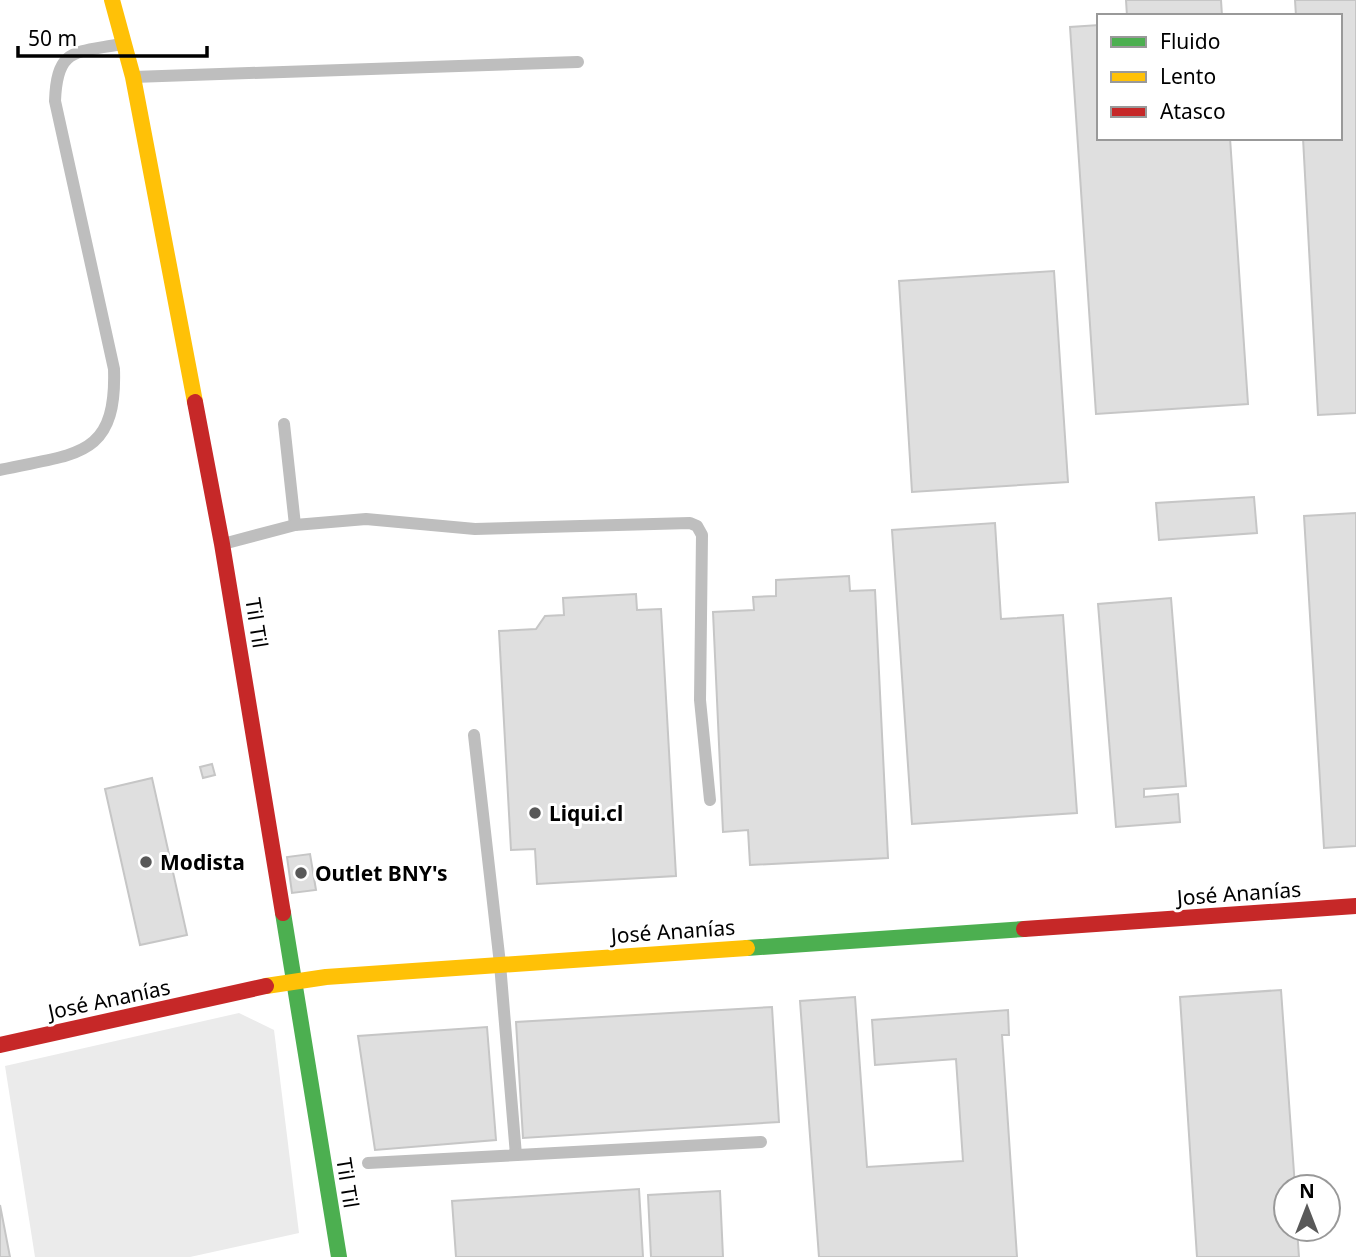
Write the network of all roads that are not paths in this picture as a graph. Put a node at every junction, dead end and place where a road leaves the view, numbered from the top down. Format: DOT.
graph roads {
  1 [pos="111,0"];
  2 [pos="124,44"];
  3 [pos="578,62"];
  4 [pos="132,77"];
  5 [pos="284,424"];
  6 [pos="0,470"];
  7 [pos="295,525"];
  8 [pos="222,544"];
  9 [pos="474,735"];
  10 [pos="710,800"];
  11 [pos="1356,906"];
  12 [pos="500,964"];
  13 [pos="294,980"];
  14 [pos="0,1045"];
  15 [pos="761,1142"];
  16 [pos="516,1155"];
  17 [pos="368,1163"];
  18 [pos="339,1257"];
  1 -- 2 [label="street, Til Til"];
  2 -- 4 [label="street, Til Til"];
  2 -- 6 [label="lane"];
  3 -- 4 [label="lane"];
  4 -- 8 [label="street, Til Til"];
  5 -- 7 [label="lane"];
  7 -- 8 [label="lane"];
  7 -- 10 [label="lane"];
  8 -- 13 [label="street, Til Til"];
  9 -- 12 [label="lane"];
  11 -- 12 [label="street, José Ananías"];
  12 -- 13 [label="street, José Ananías"];
  12 -- 16 [label="lane"];
  13 -- 14 [label="street, José Ananías"];
  13 -- 18 [label="street, Til Til"];
  15 -- 16 [label="lane"];
  16 -- 17 [label="lane"];
}
